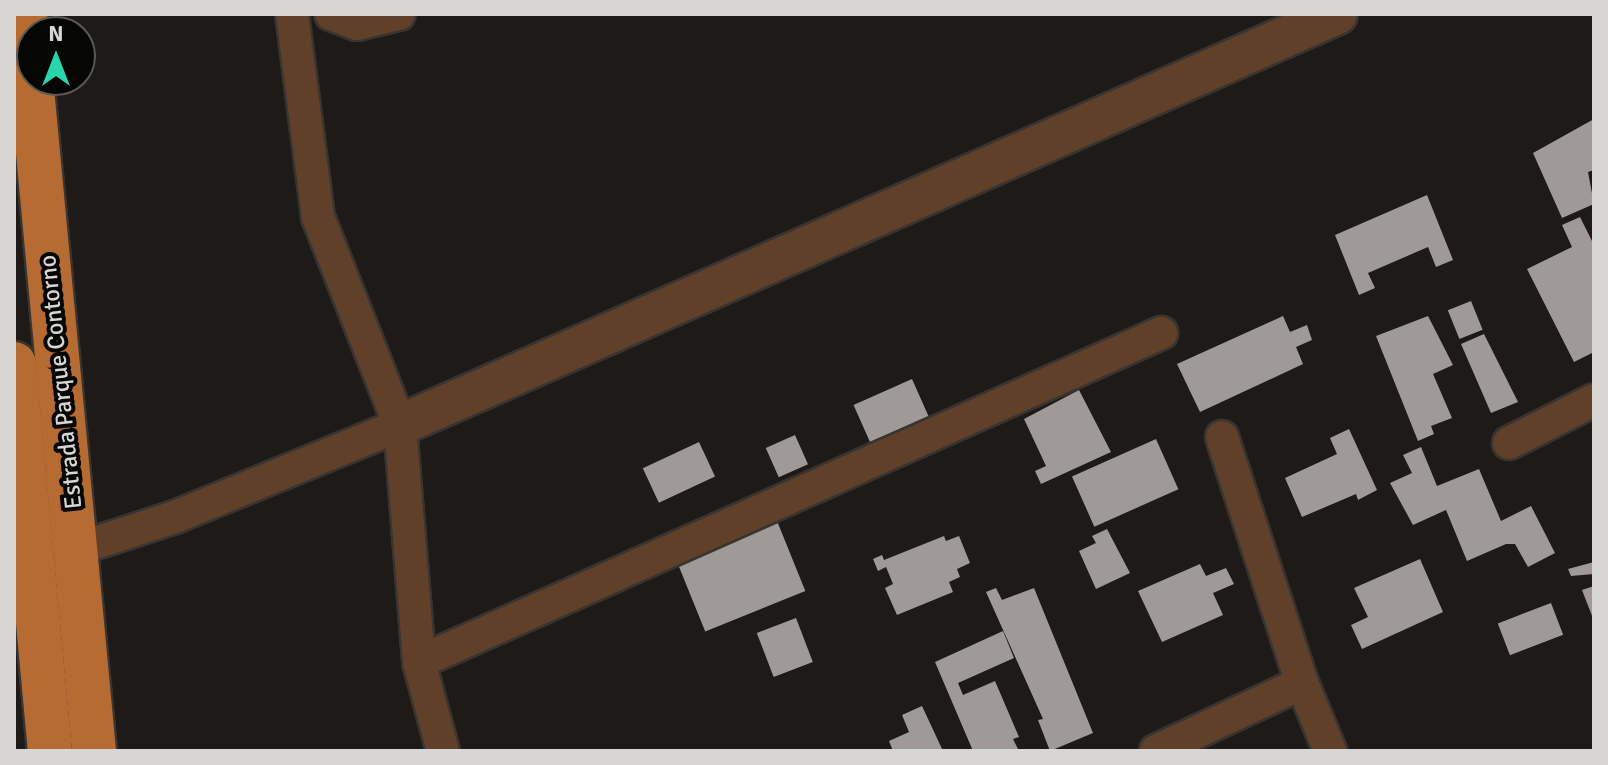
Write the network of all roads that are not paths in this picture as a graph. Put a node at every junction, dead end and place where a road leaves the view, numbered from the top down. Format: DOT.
graph roads {
  1 [pos="25,14"];
  2 [pos="292,14"];
  3 [pos="331,14"];
  4 [pos="399,14"];
  5 [pos="1337,14"];
  6 [pos="1161,333"];
  7 [pos="14,364"];
  8 [pos="1594,400"];
  9 [pos="400,425"];
  10 [pos="1222,437"];
  11 [pos="1509,443"];
  12 [pos="77,549"];
  13 [pos="419,662"];
  14 [pos="1302,683"];
  15 [pos="50,751"];
  16 [pos="94,751"];
  17 [pos="443,751"];
  18 [pos="1156,751"];
  19 [pos="1330,751"];
  1 -- 12 [label="highway, Estrada Parque Contorno"];
  2 -- 9 [label="street"];
  3 -- 4 [label="street"];
  5 -- 9 [label="street"];
  6 -- 13 [label="street"];
  7 -- 15 [label="highway, Estrada Parque Contorno"];
  8 -- 11 [label="street"];
  9 -- 12 [label="street"];
  9 -- 13 [label="street"];
  10 -- 14 [label="street"];
  12 -- 16 [label="highway, Estrada Parque Contorno"];
  13 -- 17 [label="street"];
  14 -- 18 [label="street"];
  14 -- 19 [label="street"];
}
